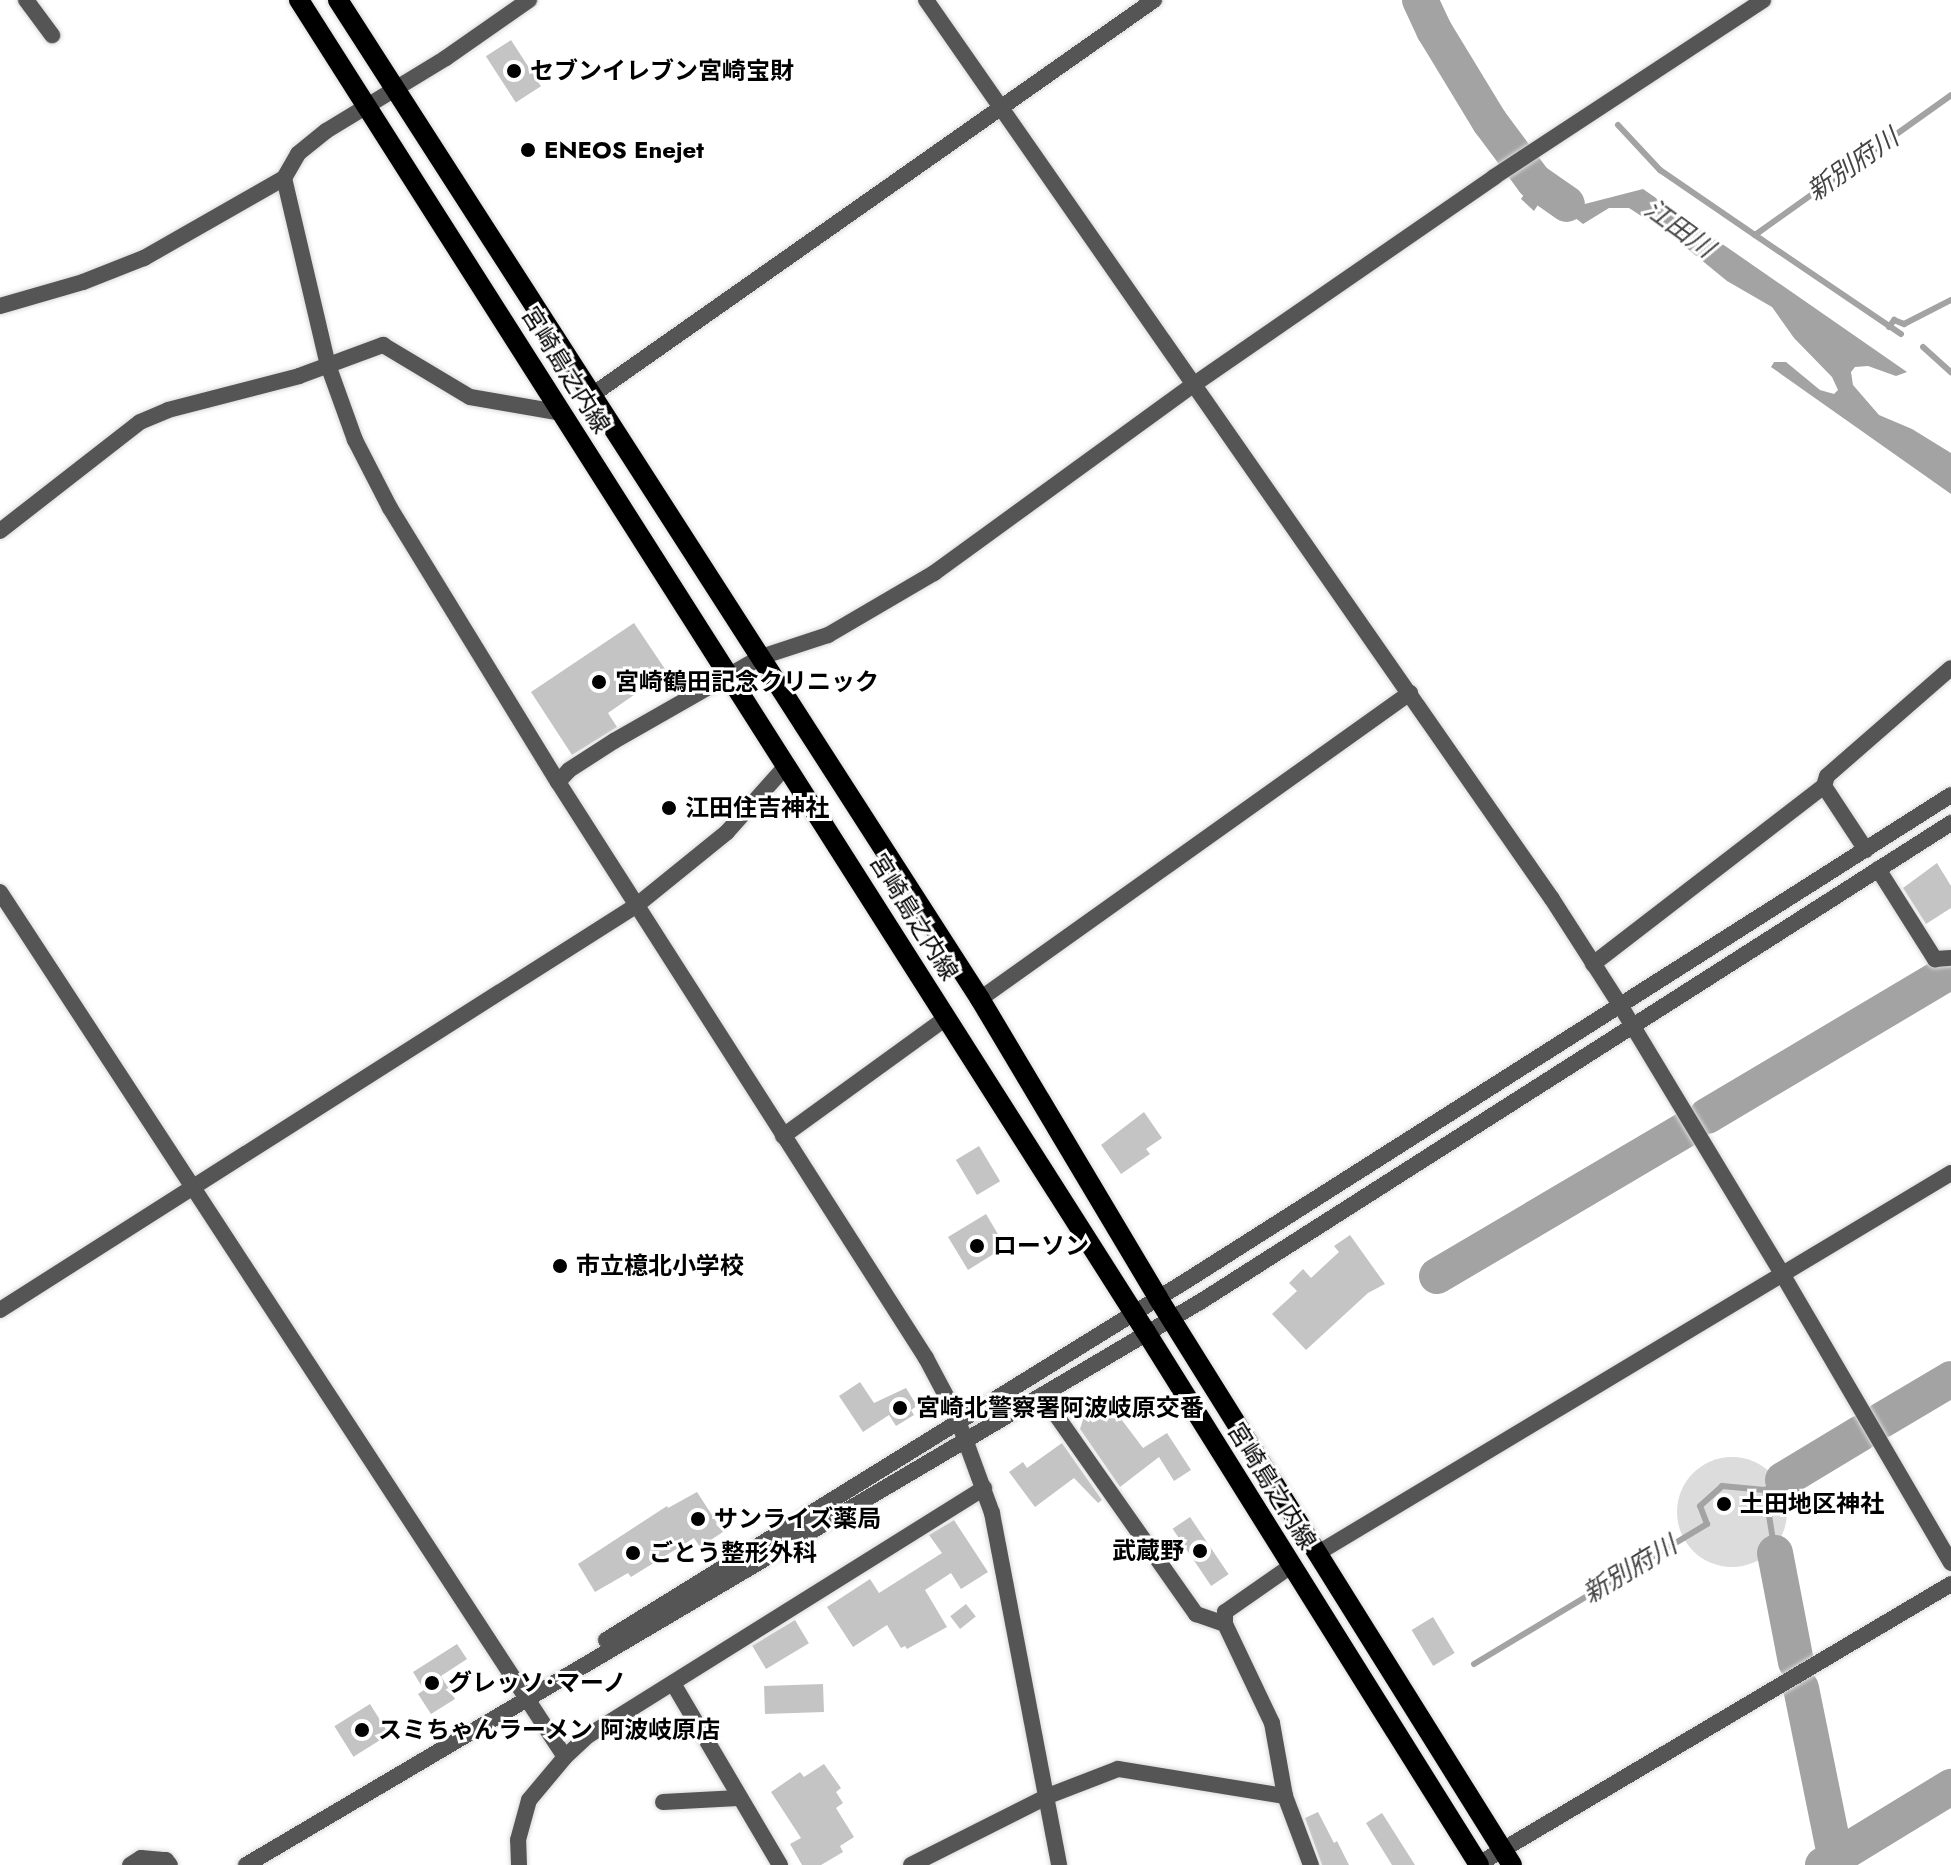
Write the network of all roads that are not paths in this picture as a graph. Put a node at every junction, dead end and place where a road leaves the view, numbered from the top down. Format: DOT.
graph roads {
  1 [pos="26,0"];
  2 [pos="299,0"];
  3 [pos="338,0"];
  4 [pos="529,0"];
  5 [pos="926,0"];
  6 [pos="1154,0"];
  7 [pos="1763,0"];
  8 [pos="52,35"];
  9 [pos="395,89"];
  10 [pos="368,106"];
  11 [pos="1002,108"];
  12 [pos="284,178"];
  13 [pos="0,306"];
  14 [pos="328,365"];
  15 [pos="1193,385"];
  16 [pos="592,395"];
  17 [pos="563,413"];
  18 [pos="0,531"];
  19 [pos="761,657"];
  20 [pos="1951,668"];
  21 [pos="730,675"];
  22 [pos="1410,693"];
  23 [pos="787,765"];
  24 [pos="558,782"];
  25 [pos="1824,786"];
  26 [pos="1951,795"];
  27 [pos="1951,823"];
  28 [pos="1866,850"];
  29 [pos="1878,869"];
  30 [pos="0,892"];
  31 [pos="637,905"];
  32 [pos="1951,958"];
  33 [pos="1593,964"];
  34 [pos="980,999"];
  35 [pos="1620,1005"];
  36 [pos="946,1018"];
  37 [pos="1632,1026"];
  38 [pos="783,1136"];
  39 [pos="1951,1173"];
  40 [pos="191,1188"];
  41 [pos="1781,1272"];
  42 [pos="1158,1298"];
  43 [pos="0,1310"];
  44 [pos="1134,1313"];
  45 [pos="1171,1317"];
  46 [pos="1146,1332"];
  47 [pos="1042,1395"];
  48 [pos="960,1422"];
  49 [pos="964,1441"];
  50 [pos="984,1488"];
  51 [pos="1318,1553"];
  52 [pos="1951,1563"];
  53 [pos="1291,1566"];
  54 [pos="1951,1584"];
  55 [pos="1225,1624"];
  56 [pos="674,1685"];
  57 [pos="527,1696"];
  58 [pos="565,1757"];
  59 [pos="1048,1796"];
  60 [pos="1285,1796"];
  61 [pos="738,1798"];
  62 [pos="663,1802"];
  63 [pos="1507,1858"];
  64 [pos="130,1865"];
  65 [pos="170,1865"];
  66 [pos="246,1865"];
  67 [pos="519,1865"];
  68 [pos="780,1865"];
  69 [pos="911,1865"];
  70 [pos="1059,1865"];
  71 [pos="1311,1865"];
  72 [pos="1478,1865"];
  1 -- 8 [label="street"];
  2 -- 10 [label="main road, 宮崎島之内線"];
  3 -- 9 [label="main road, 宮崎島之内線"];
  4 -- 9 [label="street"];
  5 -- 11 [label="street"];
  6 -- 11 [label="street"];
  7 -- 15 [label="street"];
  9 -- 10 [label="street"];
  9 -- 16 [label="main road, 宮崎島之内線"];
  10 -- 12 [label="street"];
  10 -- 17 [label="main road, 宮崎島之内線"];
  11 -- 15 [label="street"];
  11 -- 16 [label="street"];
  12 -- 13 [label="street"];
  12 -- 14 [label="street"];
  14 -- 17 [label="street"];
  14 -- 18 [label="street"];
  14 -- 24 [label="street"];
  15 -- 19 [label="street"];
  15 -- 22 [label="street"];
  16 -- 19 [label="main road, 宮崎島之内線"];
  17 -- 21 [label="main road, 宮崎島之内線"];
  19 -- 21 [label="street"];
  19 -- 34 [label="main road, 宮崎島之内線"];
  20 -- 25 [label="street"];
  21 -- 23 [label="main road, 宮崎島之内線"];
  21 -- 24 [label="street"];
  22 -- 33 [label="street"];
  22 -- 34 [label="street"];
  23 -- 31 [label="street"];
  23 -- 36 [label="main road, 宮崎島之内線"];
  24 -- 31 [label="street"];
  25 -- 28 [label="street"];
  25 -- 33 [label="street"];
  26 -- 28 [label="street"];
  27 -- 29 [label="street"];
  28 -- 35 [label="street"];
  29 -- 32 [label="street"];
  29 -- 37 [label="street"];
  30 -- 40 [label="street"];
  31 -- 38 [label="street"];
  31 -- 40 [label="street"];
  33 -- 35 [label="street"];
  34 -- 42 [label="main road, 宮崎島之内線"];
  35 -- 37 [label="street"];
  35 -- 42 [label="street"];
  36 -- 38 [label="street"];
  36 -- 44 [label="main road, 宮崎島之内線"];
  37 -- 41 [label="street"];
  37 -- 45 [label="street"];
  38 -- 48 [label="street"];
  39 -- 41 [label="street"];
  40 -- 43 [label="street"];
  40 -- 57 [label="street"];
  41 -- 51 [label="street"];
  41 -- 52 [label="street"];
  42 -- 44 [label="street"];
  42 -- 45 [label="main road, 宮崎島之内線"];
  44 -- 46 [label="main road, 宮崎島之内線"];
  44 -- 48 [label="street"];
  45 -- 46 [label="street"];
  45 -- 51 [label="main road, 宮崎島之内線"];
  46 -- 47 [label="street"];
  46 -- 53 [label="main road, 宮崎島之内線"];
  47 -- 49 [label="street"];
  47 -- 55 [label="street"];
  48 -- 49 [label="street"];
  48 -- 57 [label="street"];
  49 -- 50 [label="street"];
  49 -- 57 [label="street"];
  50 -- 56 [label="street"];
  50 -- 59 [label="street"];
  51 -- 63 [label="main road, 宮崎島之内線"];
  53 -- 55 [label="street"];
  53 -- 72 [label="main road, 宮崎島之内線"];
  54 -- 63 [label="street"];
  55 -- 60 [label="street"];
  56 -- 58 [label="street"];
  56 -- 61 [label="street"];
  57 -- 58 [label="street"];
  57 -- 66 [label="street"];
  58 -- 67 [label="street"];
  59 -- 60 [label="street"];
  59 -- 69 [label="street"];
  59 -- 70 [label="street"];
  60 -- 71 [label="street"];
  61 -- 62 [label="street"];
  61 -- 68 [label="street"];
  63 -- 72 [label="street"];
  64 -- 65 [label="street"];
}
